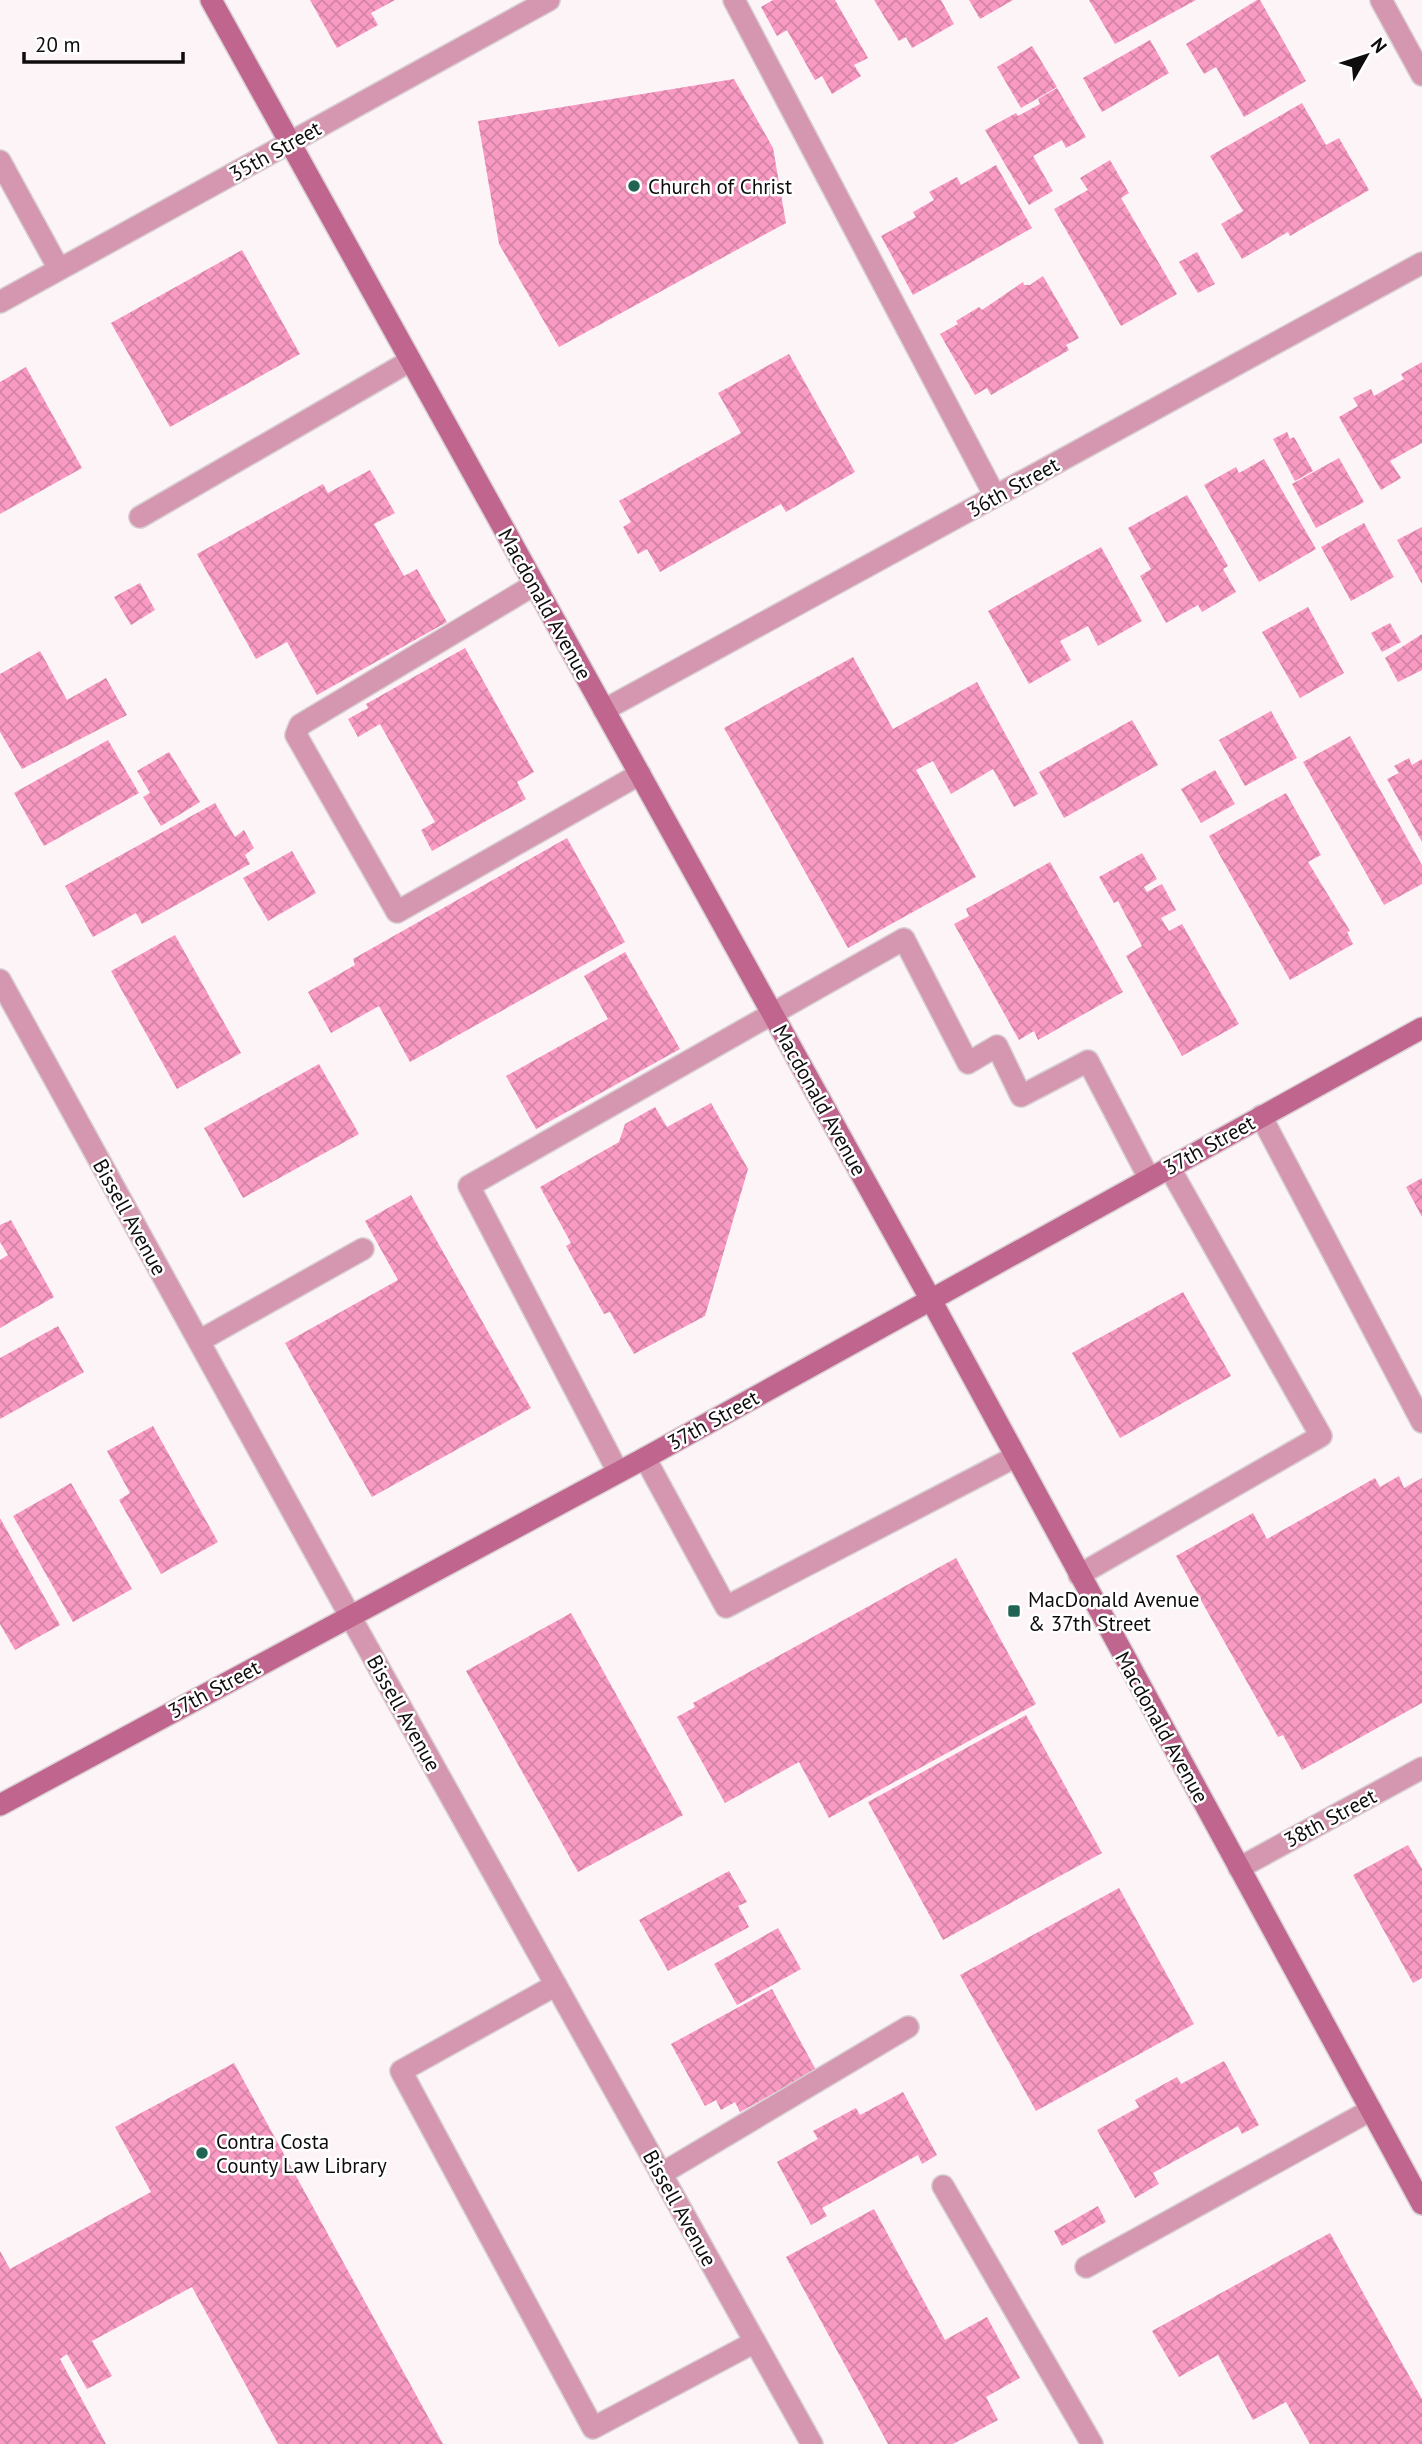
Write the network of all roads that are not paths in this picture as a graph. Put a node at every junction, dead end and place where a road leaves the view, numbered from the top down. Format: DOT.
graph roads {
  1 [pos="211,0"];
  2 [pos="550,0"];
  3 [pos="734,0"];
  4 [pos="1381,0"];
  5 [pos="1422,75"];
  6 [pos="289,142"];
  7 [pos="0,161"];
  8 [pos="1422,263"];
  9 [pos="59,269"];
  10 [pos="0,302"];
  11 [pos="410,362"];
  12 [pos="995,496"];
  13 [pos="140,517"];
  14 [pos="534,585"];
  15 [pos="604,710"];
  16 [pos="640,774"];
  17 [pos="0,980"];
  18 [pos="772,1012"];
  19 [pos="1422,1028"];
  20 [pos="1261,1116"];
  21 [pos="1169,1167"];
  22 [pos="1149,1178"];
  23 [pos="363,1249"];
  24 [pos="931,1300"];
  25 [pos="199,1341"];
  26 [pos="1422,1422"];
  27 [pos="1015,1457"];
  28 [pos="645,1458"];
  29 [pos="618,1472"];
  30 [pos="1079,1575"];
  31 [pos="350,1616"];
  32 [pos="1422,1768"];
  33 [pos="0,1805"];
  34 [pos="1239,1868"];
  35 [pos="556,1985"];
  36 [pos="908,2027"];
  37 [pos="1371,2110"];
  38 [pos="661,2174"];
  39 [pos="943,2186"];
  40 [pos="1422,2204"];
  41 [pos="1086,2267"];
  42 [pos="755,2342"];
  43 [pos="812,2444"];
  44 [pos="1092,2444"];
  1 -- 6 [label="street, Macdonald Avenue"];
  2 -- 6 [label="street, 35th Street"];
  3 -- 12 [label="street"];
  4 -- 5 [label="street"];
  6 -- 9 [label="street, 35th Street"];
  6 -- 11 [label="street, Macdonald Avenue"];
  7 -- 9 [label="street"];
  8 -- 12 [label="street, 36th Street"];
  9 -- 10 [label="street, 35th Street"];
  11 -- 13 [label="street"];
  11 -- 14 [label="street, Macdonald Avenue"];
  12 -- 15 [label="street, 36th Street"];
  14 -- 15 [label="street, Macdonald Avenue"];
  14 -- 16 [label="street"];
  15 -- 16 [label="street, Macdonald Avenue"];
  16 -- 18 [label="street, Macdonald Avenue"];
  17 -- 25 [label="street, Bissell Avenue"];
  18 -- 22 [label="street"];
  18 -- 24 [label="street, Macdonald Avenue"];
  18 -- 29 [label="street"];
  19 -- 20 [label="street, 37th Street"];
  20 -- 21 [label="street, 37th Street"];
  20 -- 26 [label="street"];
  21 -- 22 [label="street, 37th Street"];
  21 -- 30 [label="street"];
  22 -- 24 [label="street, 37th Street"];
  23 -- 25 [label="street"];
  24 -- 27 [label="street, Macdonald Avenue"];
  24 -- 28 [label="street, 37th Street"];
  25 -- 31 [label="street, Bissell Avenue"];
  27 -- 28 [label="street"];
  27 -- 30 [label="street, Macdonald Avenue"];
  28 -- 29 [label="street, 37th Street"];
  29 -- 31 [label="street, 37th Street"];
  30 -- 34 [label="street, Macdonald Avenue"];
  31 -- 33 [label="street, 37th Street"];
  31 -- 35 [label="street, Bissell Avenue"];
  32 -- 34 [label="street, 38th Street"];
  34 -- 37 [label="street, Macdonald Avenue"];
  35 -- 38 [label="street, Bissell Avenue"];
  35 -- 42 [label="street"];
  36 -- 38 [label="street"];
  37 -- 40 [label="street, Macdonald Avenue"];
  37 -- 41 [label="street"];
  38 -- 42 [label="street, Bissell Avenue"];
  39 -- 44 [label="street"];
  42 -- 43 [label="street, Bissell Avenue"];
}
